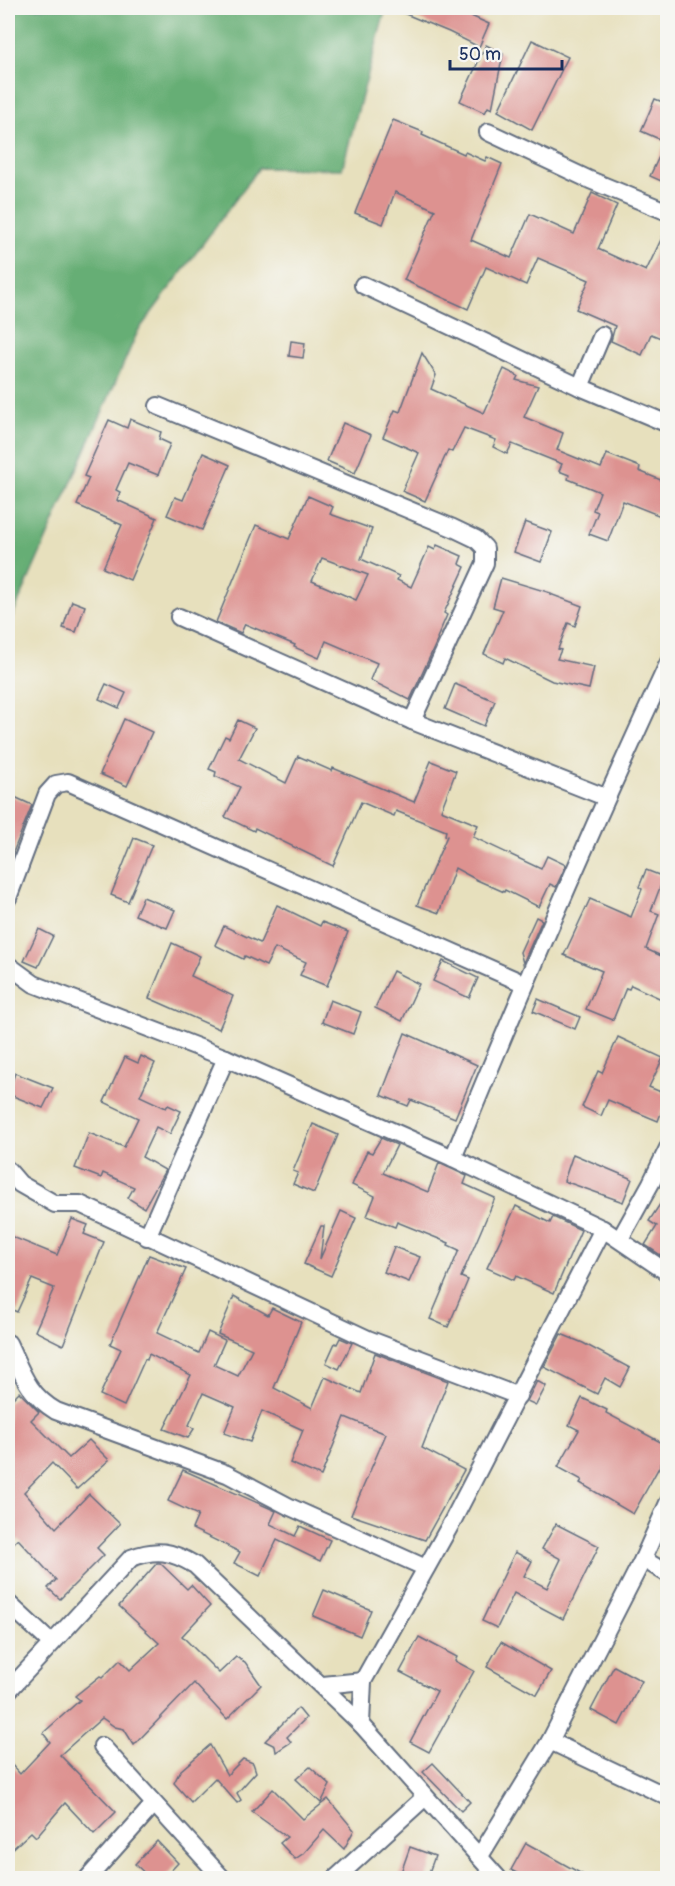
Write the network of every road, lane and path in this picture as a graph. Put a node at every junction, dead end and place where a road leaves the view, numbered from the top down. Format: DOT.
graph roads {
  1 [pos="488,132"];
  2 [pos="668,212"];
  3 [pos="363,285"];
  4 [pos="602,335"];
  5 [pos="580,387"];
  6 [pos="158,406"];
  7 [pos="668,424"];
  8 [pos="178,617"];
  9 [pos="668,664"];
  10 [pos="412,721"];
  11 [pos="606,797"];
  12 [pos="8,898"];
  13 [pos="8,965"];
  14 [pos="525,984"];
  15 [pos="226,1059"];
  16 [pos="668,1148"];
  17 [pos="453,1158"];
  18 [pos="8,1170"];
  19 [pos="603,1229"];
  20 [pos="147,1237"];
  21 [pos="620,1239"];
  22 [pos="668,1273"];
  23 [pos="8,1343"];
  24 [pos="518,1396"];
  25 [pos="668,1503"];
  26 [pos="643,1559"];
  27 [pos="426,1568"];
  28 [pos="668,1574"];
  29 [pos="8,1603"];
  30 [pos="51,1643"];
  31 [pos="363,1681"];
  32 [pos="322,1685"];
  33 [pos="8,1691"];
  34 [pos="361,1724"];
  35 [pos="550,1741"];
  36 [pos="102,1746"];
  37 [pos="425,1797"];
  38 [pos="668,1797"];
  39 [pos="154,1804"];
  40 [pos="480,1856"];
  41 [pos="88,1878"];
  42 [pos="222,1878"];
  43 [pos="336,1878"];
  44 [pos="498,1878"];
  1 -- 2 [label="street"];
  3 -- 5 [label="street"];
  4 -- 5 [label="street"];
  5 -- 7 [label="street"];
  6 -- 10 [label="street"];
  8 -- 10 [label="street"];
  9 -- 11 [label="street"];
  10 -- 11 [label="street"];
  11 -- 14 [label="street"];
  12 -- 14 [label="street"];
  13 -- 15 [label="street"];
  14 -- 17 [label="street"];
  15 -- 17 [label="street"];
  15 -- 20 [label="street"];
  16 -- 21 [label="street"];
  17 -- 19 [label="street"];
  18 -- 20 [label="street"];
  19 -- 21 [label="street"];
  19 -- 24 [label="street"];
  20 -- 24 [label="street"];
  21 -- 22 [label="street"];
  23 -- 27 [label="street"];
  24 -- 27 [label="street"];
  25 -- 26 [label="street"];
  26 -- 28 [label="street"];
  26 -- 35 [label="street"];
  27 -- 31 [label="street"];
  29 -- 30 [label="street"];
  30 -- 32 [label="street"];
  30 -- 33 [label="street"];
  31 -- 32 [label="street"];
  31 -- 34 [label="street"];
  32 -- 34 [label="street"];
  34 -- 37 [label="street"];
  35 -- 38 [label="street"];
  35 -- 40 [label="street"];
  36 -- 39 [label="street"];
  37 -- 40 [label="street"];
  37 -- 43 [label="street"];
  39 -- 41 [label="street"];
  39 -- 42 [label="street"];
  40 -- 44 [label="street"];
}
